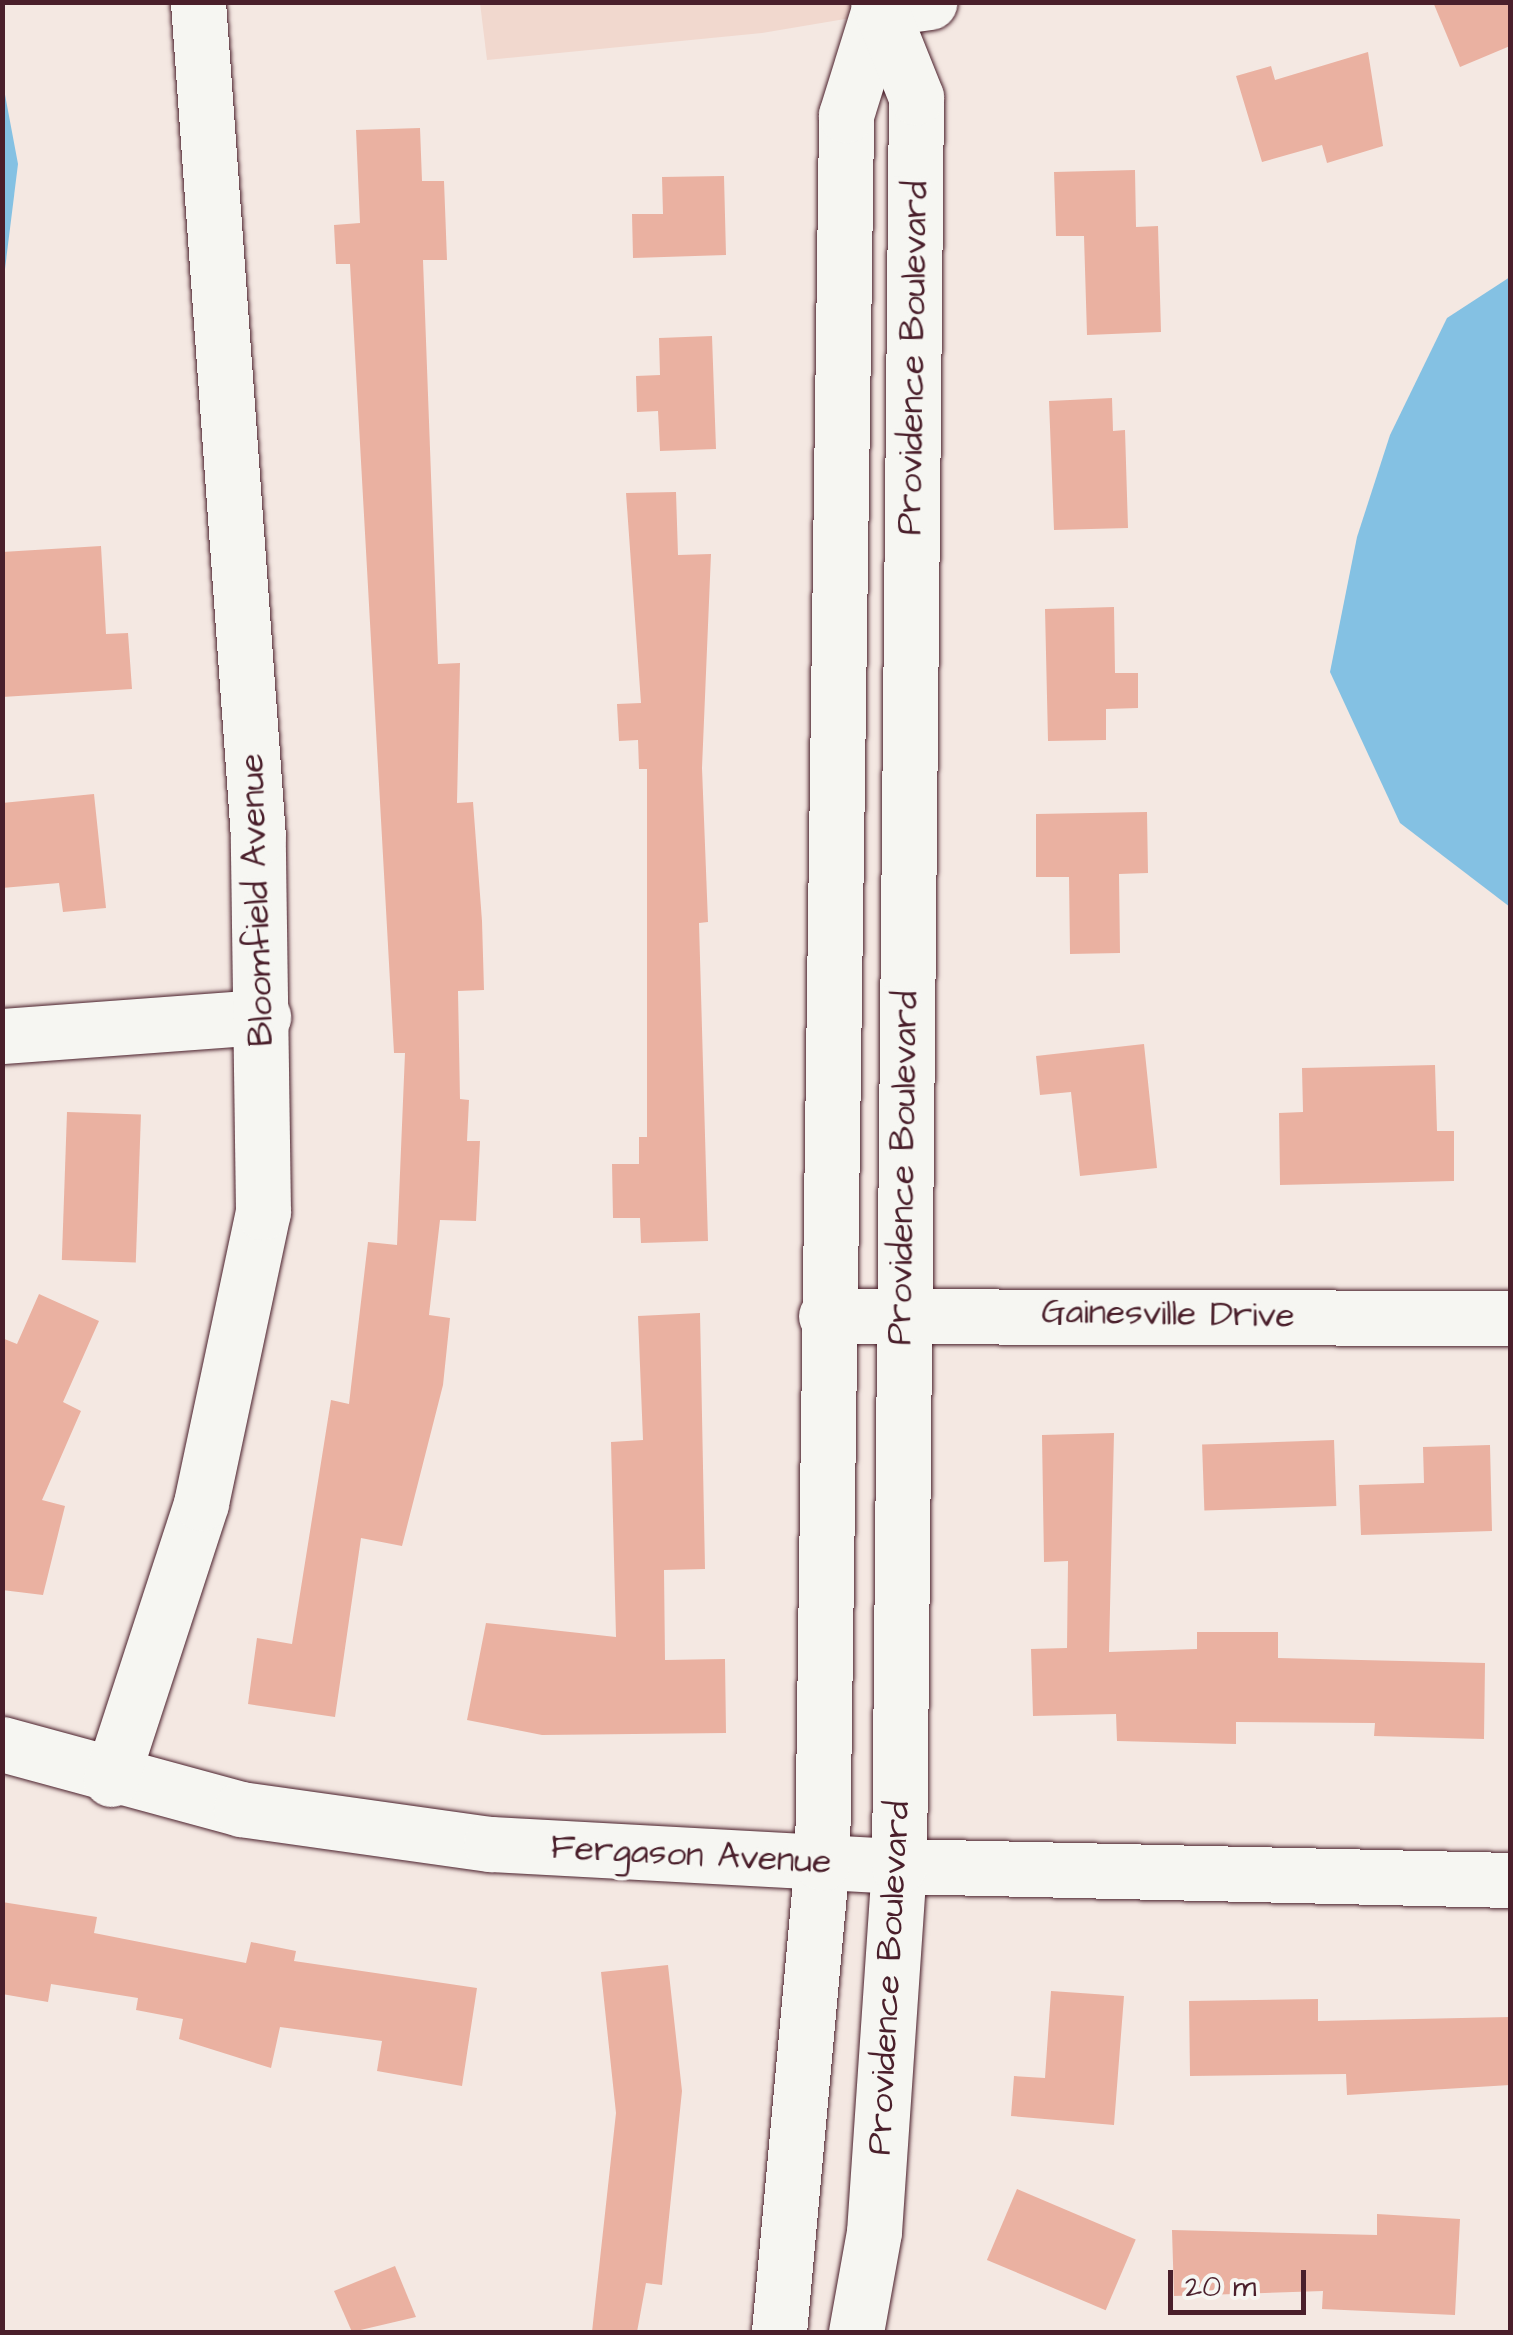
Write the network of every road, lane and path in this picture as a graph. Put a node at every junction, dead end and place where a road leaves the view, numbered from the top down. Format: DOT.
graph roads {
  1 [pos="198,2"];
  2 [pos="896,5"];
  3 [pos="264,1017"];
  4 [pos="2,1036"];
  5 [pos="902,1311"];
  6 [pos="826,1316"];
  7 [pos="1510,1318"];
  8 [pos="2,1744"];
  9 [pos="111,1779"];
  10 [pos="822,1863"];
  11 [pos="899,1866"];
  12 [pos="1510,1880"];
  13 [pos="778,2332"];
  14 [pos="856,2332"];
  1 -- 3 [label="main road, Bloomfield Avenue"];
  2 -- 5 [label="main road, Providence Boulevard"];
  2 -- 6 [label="main road, Providence Boulevard"];
  3 -- 4 [label="main road"];
  3 -- 9 [label="main road, Bloomfield Avenue"];
  5 -- 6 [label="main road, Gainesville Drive"];
  5 -- 7 [label="main road, Gainesville Drive"];
  5 -- 11 [label="main road, Providence Boulevard"];
  6 -- 10 [label="main road, Providence Boulevard"];
  8 -- 9 [label="main road, Fergason Avenue"];
  9 -- 10 [label="main road, Fergason Avenue"];
  10 -- 11 [label="main road, Fergason Avenue"];
  10 -- 13 [label="main road, Providence Boulevard"];
  11 -- 12 [label="main road, Fergason Avenue"];
  11 -- 14 [label="main road, Providence Boulevard"];
}
